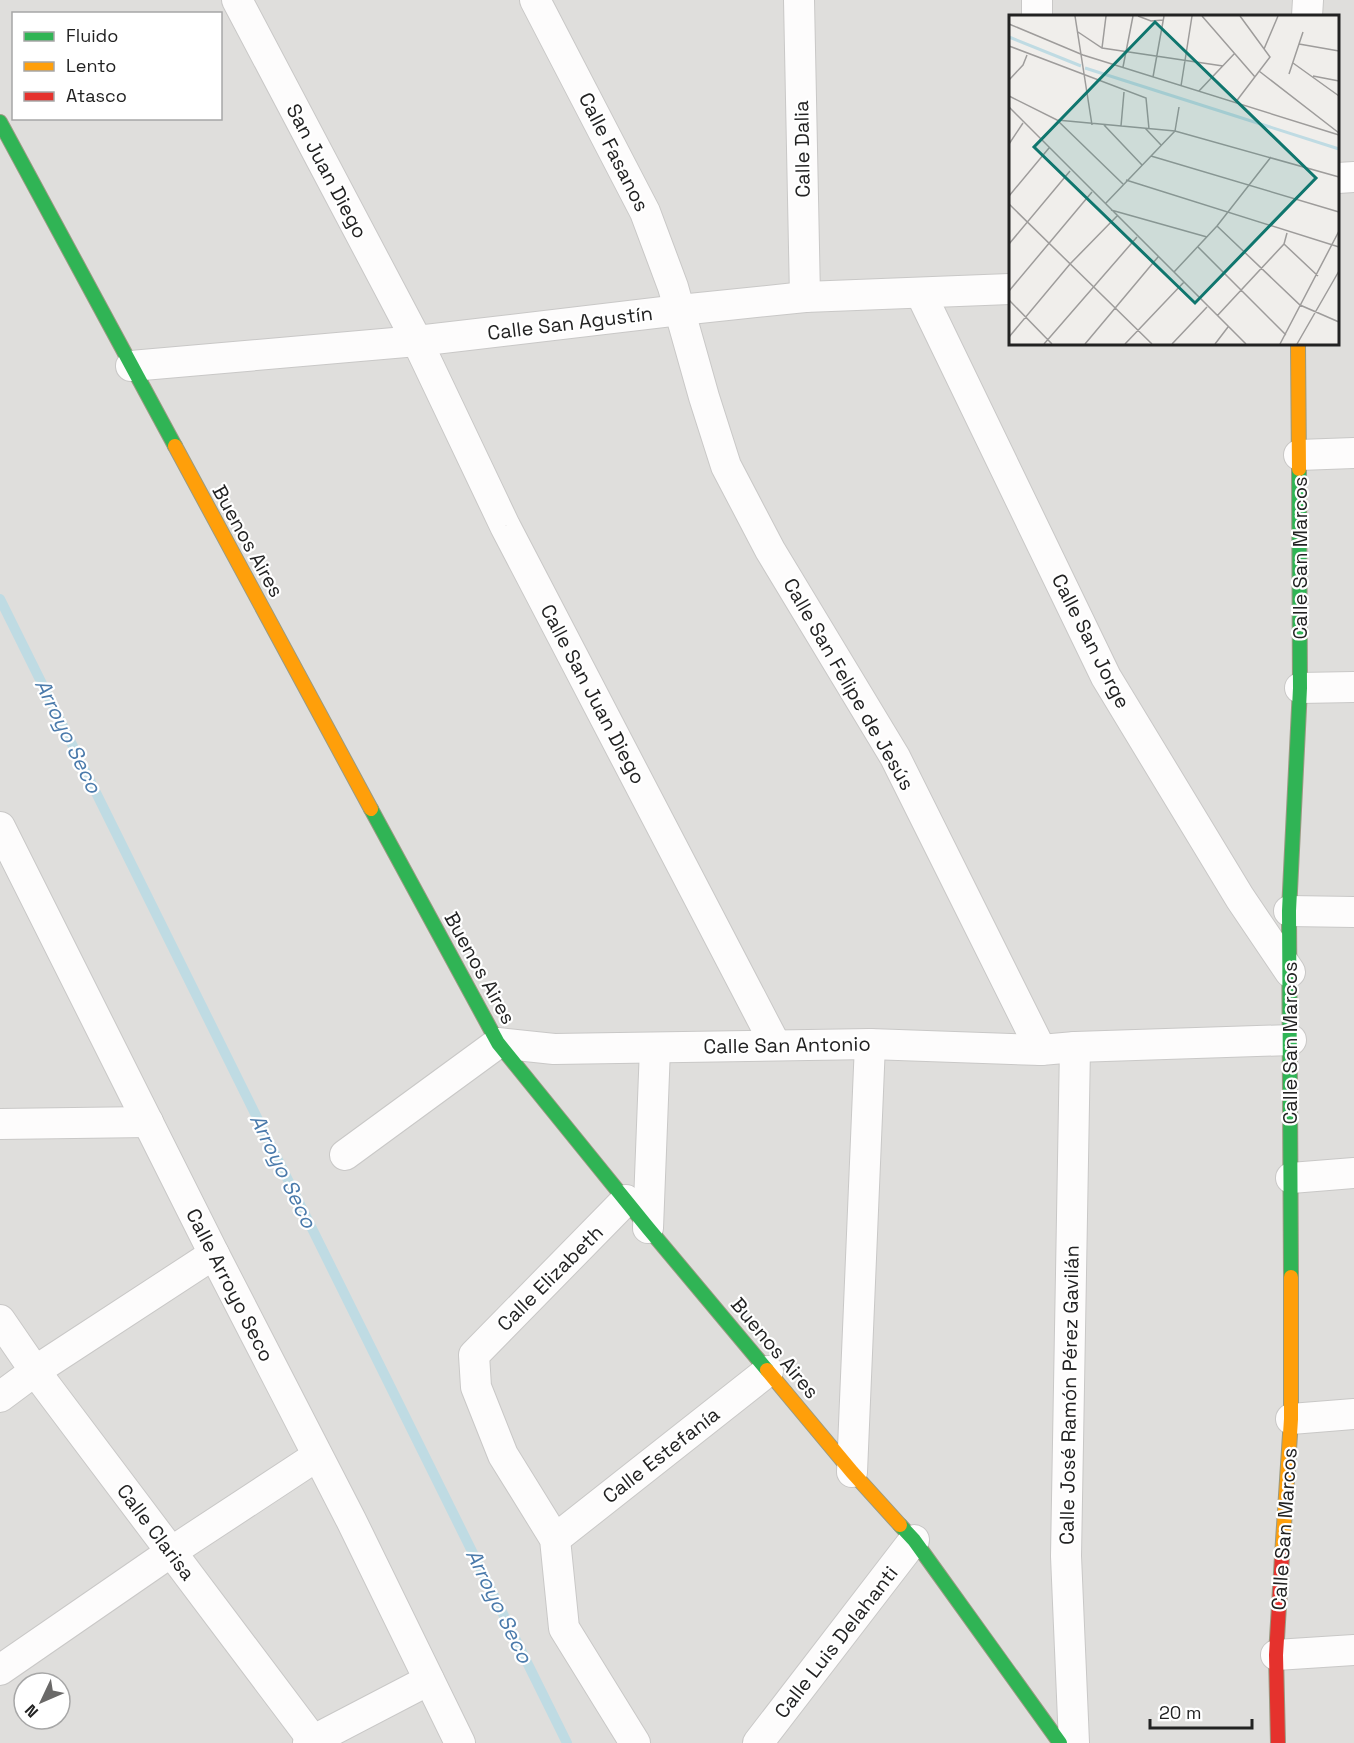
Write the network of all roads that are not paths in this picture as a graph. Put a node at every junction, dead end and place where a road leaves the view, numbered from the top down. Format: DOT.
graph roads {
  1 [pos="237,0"];
  2 [pos="535,0"];
  3 [pos="799,0"];
  4 [pos="1308,0"];
  5 [pos="1307,15"];
  6 [pos="0,122"];
  7 [pos="1354,177"];
  8 [pos="1339,178"];
  9 [pos="1009,289"];
  10 [pos="921,294"];
  11 [pos="805,297"];
  12 [pos="680,310"];
  13 [pos="417,341"];
  14 [pos="1298,345"];
  15 [pos="130,366"];
  16 [pos="1354,453"];
  17 [pos="1299,455"];
  18 [pos="1354,687"];
  19 [pos="1300,688"];
  20 [pos="0,827"];
  21 [pos="9,860"];
  22 [pos="1289,911"];
  23 [pos="1354,912"];
  24 [pos="1290,972"];
  25 [pos="1291,1040"];
  26 [pos="498,1043"];
  27 [pos="775,1044"];
  28 [pos="870,1044"];
  29 [pos="1075,1047"];
  30 [pos="655,1048"];
  31 [pos="1041,1050"];
  32 [pos="148,1122"];
  33 [pos="0,1124"];
  34 [pos="345,1155"];
  35 [pos="1354,1173"];
  36 [pos="1291,1178"];
  37 [pos="626,1200"];
  38 [pos="648,1227"];
  39 [pos="214,1254"];
  40 [pos="0,1320"];
  41 [pos="35,1371"];
  42 [pos="768,1371"];
  43 [pos="0,1397"];
  44 [pos="1354,1414"];
  45 [pos="1291,1419"];
  46 [pos="318,1456"];
  47 [pos="852,1472"];
  48 [pos="555,1539"];
  49 [pos="914,1540"];
  50 [pos="171,1552"];
  51 [pos="1354,1650"];
  52 [pos="1276,1655"];
  53 [pos="0,1670"];
  54 [pos="429,1680"];
  55 [pos="312,1742"];
  56 [pos="460,1743"];
  57 [pos="635,1743"];
  58 [pos="758,1743"];
  59 [pos="1060,1743"];
  60 [pos="1074,1743"];
  61 [pos="1278,1743"];
  1 -- 13 [label="street, San Juan Diego"];
  2 -- 12 [label="street, Calle Fasanos"];
  3 -- 11 [label="street, Calle Dalia"];
  4 -- 5 [label="street"];
  6 -- 15 [label="street, Buenos Aires"];
  7 -- 8 [label="street"];
  9 -- 10 [label="street, Calle San Agustín"];
  10 -- 11 [label="street, Calle San Agustín"];
  10 -- 24 [label="street, Calle San Jorge"];
  11 -- 12 [label="street, Calle San Agustín"];
  12 -- 13 [label="street, Calle San Agustín"];
  12 -- 31 [label="street, Calle San Felipe de Jesús"];
  13 -- 15 [label="street, Calle San Agustín"];
  13 -- 27 [label="street, Calle San Juan Diego"];
  14 -- 17 [label="street, Calle San Marcos"];
  15 -- 26 [label="street, Buenos Aires"];
  16 -- 17 [label="street"];
  17 -- 19 [label="street, Calle San Marcos"];
  18 -- 19 [label="street"];
  19 -- 22 [label="street, Calle San Marcos"];
  20 -- 21 [label="street, Calle Arroyo Seco"];
  21 -- 32 [label="street, Calle Arroyo Seco"];
  22 -- 23 [label="street"];
  22 -- 24 [label="street, Calle San Marcos"];
  24 -- 25 [label="street, Calle San Marcos"];
  25 -- 29 [label="street, Calle San Antonio"];
  25 -- 36 [label="street, Calle San Marcos"];
  26 -- 30 [label="street, Calle San Antonio"];
  26 -- 34 [label="street"];
  26 -- 37 [label="street, Buenos Aires"];
  27 -- 28 [label="street, Calle San Antonio"];
  27 -- 30 [label="street, Calle San Antonio"];
  28 -- 31 [label="street, Calle San Antonio"];
  28 -- 47 [label="street"];
  29 -- 31 [label="street, Calle San Antonio"];
  29 -- 60 [label="street, Calle José Ramón Pérez Gavilán"];
  30 -- 38 [label="street"];
  32 -- 33 [label="street"];
  32 -- 39 [label="street, Calle Arroyo Seco"];
  35 -- 36 [label="street"];
  36 -- 45 [label="street, Calle San Marcos"];
  37 -- 38 [label="street, Buenos Aires"];
  37 -- 48 [label="street, Calle Elizabeth"];
  38 -- 42 [label="street, Buenos Aires"];
  39 -- 41 [label="street"];
  39 -- 46 [label="street, Calle Arroyo Seco"];
  40 -- 41 [label="street, Calle Clarisa"];
  41 -- 43 [label="street"];
  41 -- 50 [label="street, Calle Clarisa"];
  42 -- 47 [label="street, Buenos Aires"];
  42 -- 48 [label="street, Calle Estefanía"];
  44 -- 45 [label="street"];
  45 -- 52 [label="street, Calle San Marcos"];
  46 -- 50 [label="street"];
  46 -- 54 [label="street, Calle Arroyo Seco"];
  47 -- 49 [label="street, Buenos Aires"];
  48 -- 57 [label="street"];
  49 -- 58 [label="street, Calle Luis Delahanti"];
  49 -- 59 [label="street, Buenos Aires"];
  50 -- 53 [label="street"];
  50 -- 55 [label="street, Calle Clarisa"];
  51 -- 52 [label="street"];
  52 -- 61 [label="street, Calle San Marcos"];
  54 -- 55 [label="street"];
  54 -- 56 [label="street, Calle Arroyo Seco"];
}
